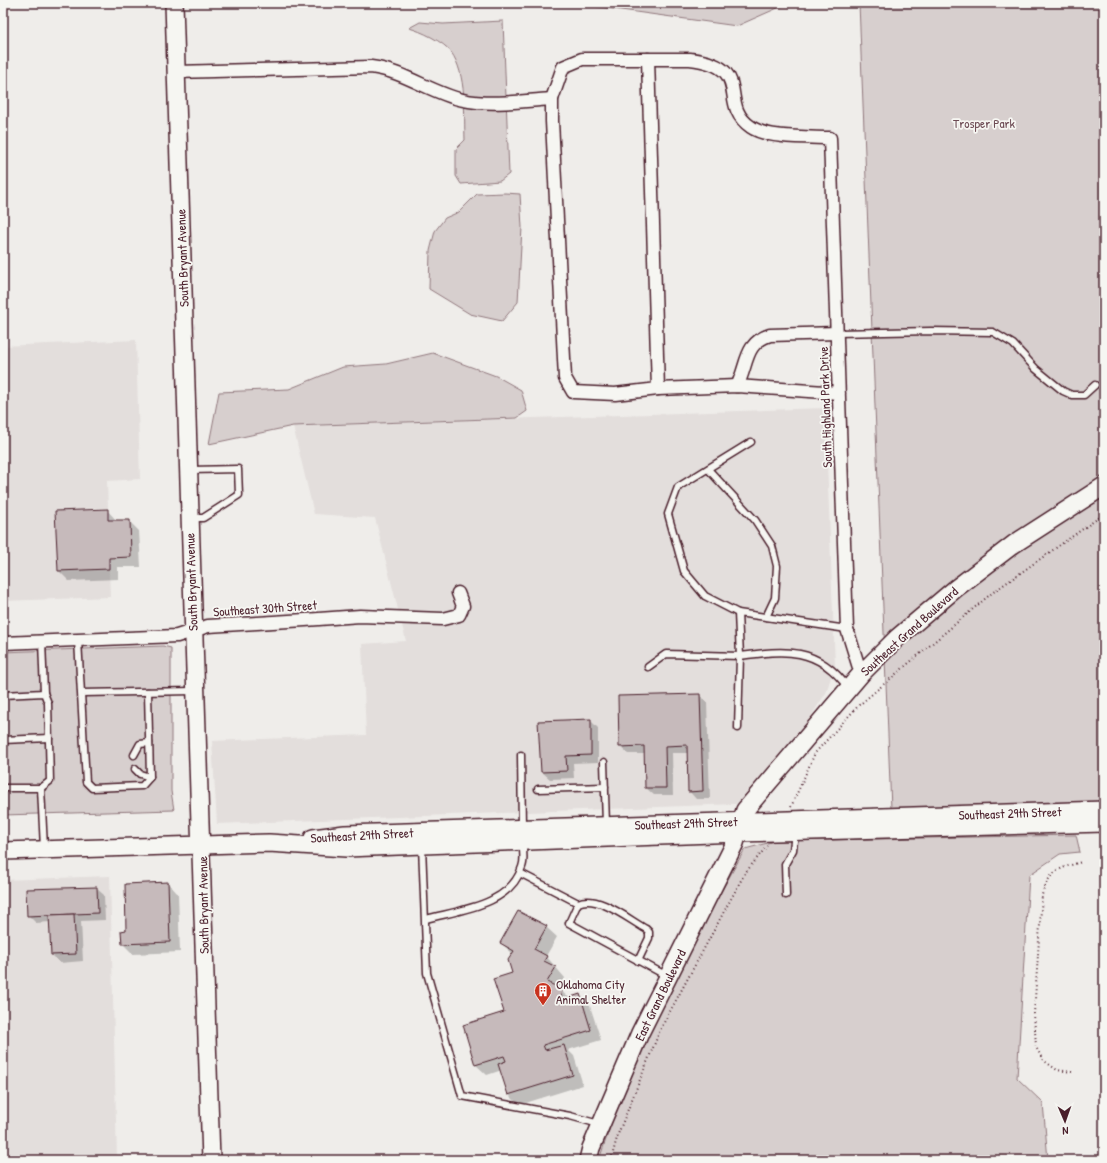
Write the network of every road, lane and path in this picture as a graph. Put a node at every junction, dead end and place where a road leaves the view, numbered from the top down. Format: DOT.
graph roads {
  1 [pos="174,3"];
  2 [pos="648,59"];
  3 [pos="176,72"];
  4 [pos="552,100"];
  5 [pos="837,333"];
  6 [pos="1094,385"];
  7 [pos="737,386"];
  8 [pos="658,389"];
  9 [pos="839,393"];
  10 [pos="750,442"];
  11 [pos="708,469"];
  12 [pos="188,470"];
  13 [pos="1104,486"];
  14 [pos="189,518"];
  15 [pos="458,593"];
  16 [pos="738,613"];
  17 [pos="766,618"];
  18 [pos="847,629"];
  19 [pos="192,632"];
  20 [pos="78,640"];
  21 [pos="42,641"];
  22 [pos="3,643"];
  23 [pos="740,656"];
  24 [pos="648,667"];
  25 [pos="861,674"];
  26 [pos="848,688"];
  27 [pos="196,691"];
  28 [pos="148,692"];
  29 [pos="44,693"];
  30 [pos="82,693"];
  31 [pos="3,695"];
  32 [pos="738,728"];
  33 [pos="50,738"];
  34 [pos="3,740"];
  35 [pos="149,743"];
  36 [pos="134,755"];
  37 [pos="521,755"];
  38 [pos="604,762"];
  39 [pos="135,769"];
  40 [pos="150,777"];
  41 [pos="605,787"];
  42 [pos="3,788"];
  43 [pos="41,788"];
  44 [pos="538,789"];
  45 [pos="1104,810"];
  46 [pos="1104,823"];
  47 [pos="606,826"];
  48 [pos="739,827"];
  49 [pos="795,832"];
  50 [pos="522,835"];
  51 [pos="269,843"];
  52 [pos="202,844"];
  53 [pos="422,845"];
  54 [pos="44,850"];
  55 [pos="3,852"];
  56 [pos="1082,862"];
  57 [pos="520,873"];
  58 [pos="786,895"];
  59 [pos="578,903"];
  60 [pos="426,919"];
  61 [pos="638,961"];
  62 [pos="668,977"];
  63 [pos="1072,1072"];
  64 [pos="603,1125"];
  65 [pos="211,1160"];
  66 [pos="588,1160"];
  1 -- 3 [label="street, South Bryant Avenue"];
  2 -- 4 [label="street"];
  2 -- 5 [label="street, South Highland Park Drive"];
  2 -- 8 [label="street"];
  3 -- 4 [label="street"];
  3 -- 12 [label="street, South Bryant Avenue"];
  4 -- 8 [label="street"];
  5 -- 6 [label="lane"];
  5 -- 7 [label="street"];
  5 -- 9 [label="street, South Highland Park Drive"];
  7 -- 8 [label="street"];
  7 -- 9 [label="street"];
  9 -- 18 [label="street, South Highland Park Drive"];
  10 -- 11 [label="lane"];
  11 -- 16 [label="lane"];
  11 -- 17 [label="lane"];
  12 -- 14 [label="street, South Bryant Avenue"];
  12 -- 14 [label="lane"];
  13 -- 25 [label="street, Southeast Grand Boulevard"];
  14 -- 19 [label="street, South Bryant Avenue"];
  15 -- 19 [label="street, Southeast 30th Street"];
  16 -- 17 [label="lane"];
  16 -- 23 [label="lane"];
  17 -- 18 [label="lane"];
  18 -- 25 [label="street, South Highland Park Drive"];
  19 -- 20 [label="street, Southeast 30th Street"];
  19 -- 27 [label="street, South Bryant Avenue"];
  20 -- 21 [label="street, Southeast 30th Street"];
  20 -- 30 [label="lane"];
  21 -- 22 [label="street, Southeast 30th Street"];
  21 -- 29 [label="lane"];
  23 -- 24 [label="lane"];
  23 -- 26 [label="lane"];
  23 -- 32 [label="lane"];
  25 -- 26 [label="street, Southeast Grand Boulevard"];
  26 -- 48 [label="street, Southeast Grand Boulevard"];
  27 -- 28 [label="lane"];
  27 -- 52 [label="street, South Bryant Avenue"];
  28 -- 30 [label="lane"];
  28 -- 35 [label="lane"];
  29 -- 31 [label="lane"];
  29 -- 33 [label="lane"];
  30 -- 40 [label="lane"];
  33 -- 34 [label="lane"];
  33 -- 43 [label="lane"];
  35 -- 36 [label="lane"];
  35 -- 40 [label="lane"];
  37 -- 50 [label="lane"];
  38 -- 41 [label="lane"];
  39 -- 40 [label="lane"];
  41 -- 44 [label="lane"];
  41 -- 47 [label="lane"];
  42 -- 43 [label="lane"];
  43 -- 54 [label="lane"];
  45 -- 48 [label="street, Southeast 29th Street"];
  46 -- 49 [label="street, Southeast 29th Street"];
  47 -- 48 [label="street, Southeast 29th Street"];
  47 -- 50 [label="street, Southeast 29th Street"];
  48 -- 49 [label="street, Southeast 29th Street"];
  48 -- 50 [label="street, Southeast 29th Street"];
  48 -- 62 [label="street, East Grand Boulevard"];
  49 -- 58 [label="lane"];
  50 -- 51 [label="street, Southeast 29th Street"];
  50 -- 53 [label="street, Southeast 29th Street"];
  50 -- 57 [label="lane"];
  51 -- 52 [label="street, Southeast 29th Street"];
  51 -- 53 [label="street, Southeast 29th Street"];
  52 -- 54 [label="street, Southeast 29th Street"];
  52 -- 65 [label="street, South Bryant Avenue"];
  53 -- 60 [label="lane"];
  54 -- 55 [label="street, Southeast 29th Street"];
  56 -- 63 [label="path"];
  57 -- 59 [label="lane"];
  57 -- 60 [label="lane"];
  59 -- 61 [label="lane"];
  59 -- 61 [label="lane"];
  60 -- 64 [label="lane"];
  61 -- 62 [label="lane"];
  62 -- 64 [label="street, East Grand Boulevard"];
  64 -- 66 [label="street, East Grand Boulevard"];
}
